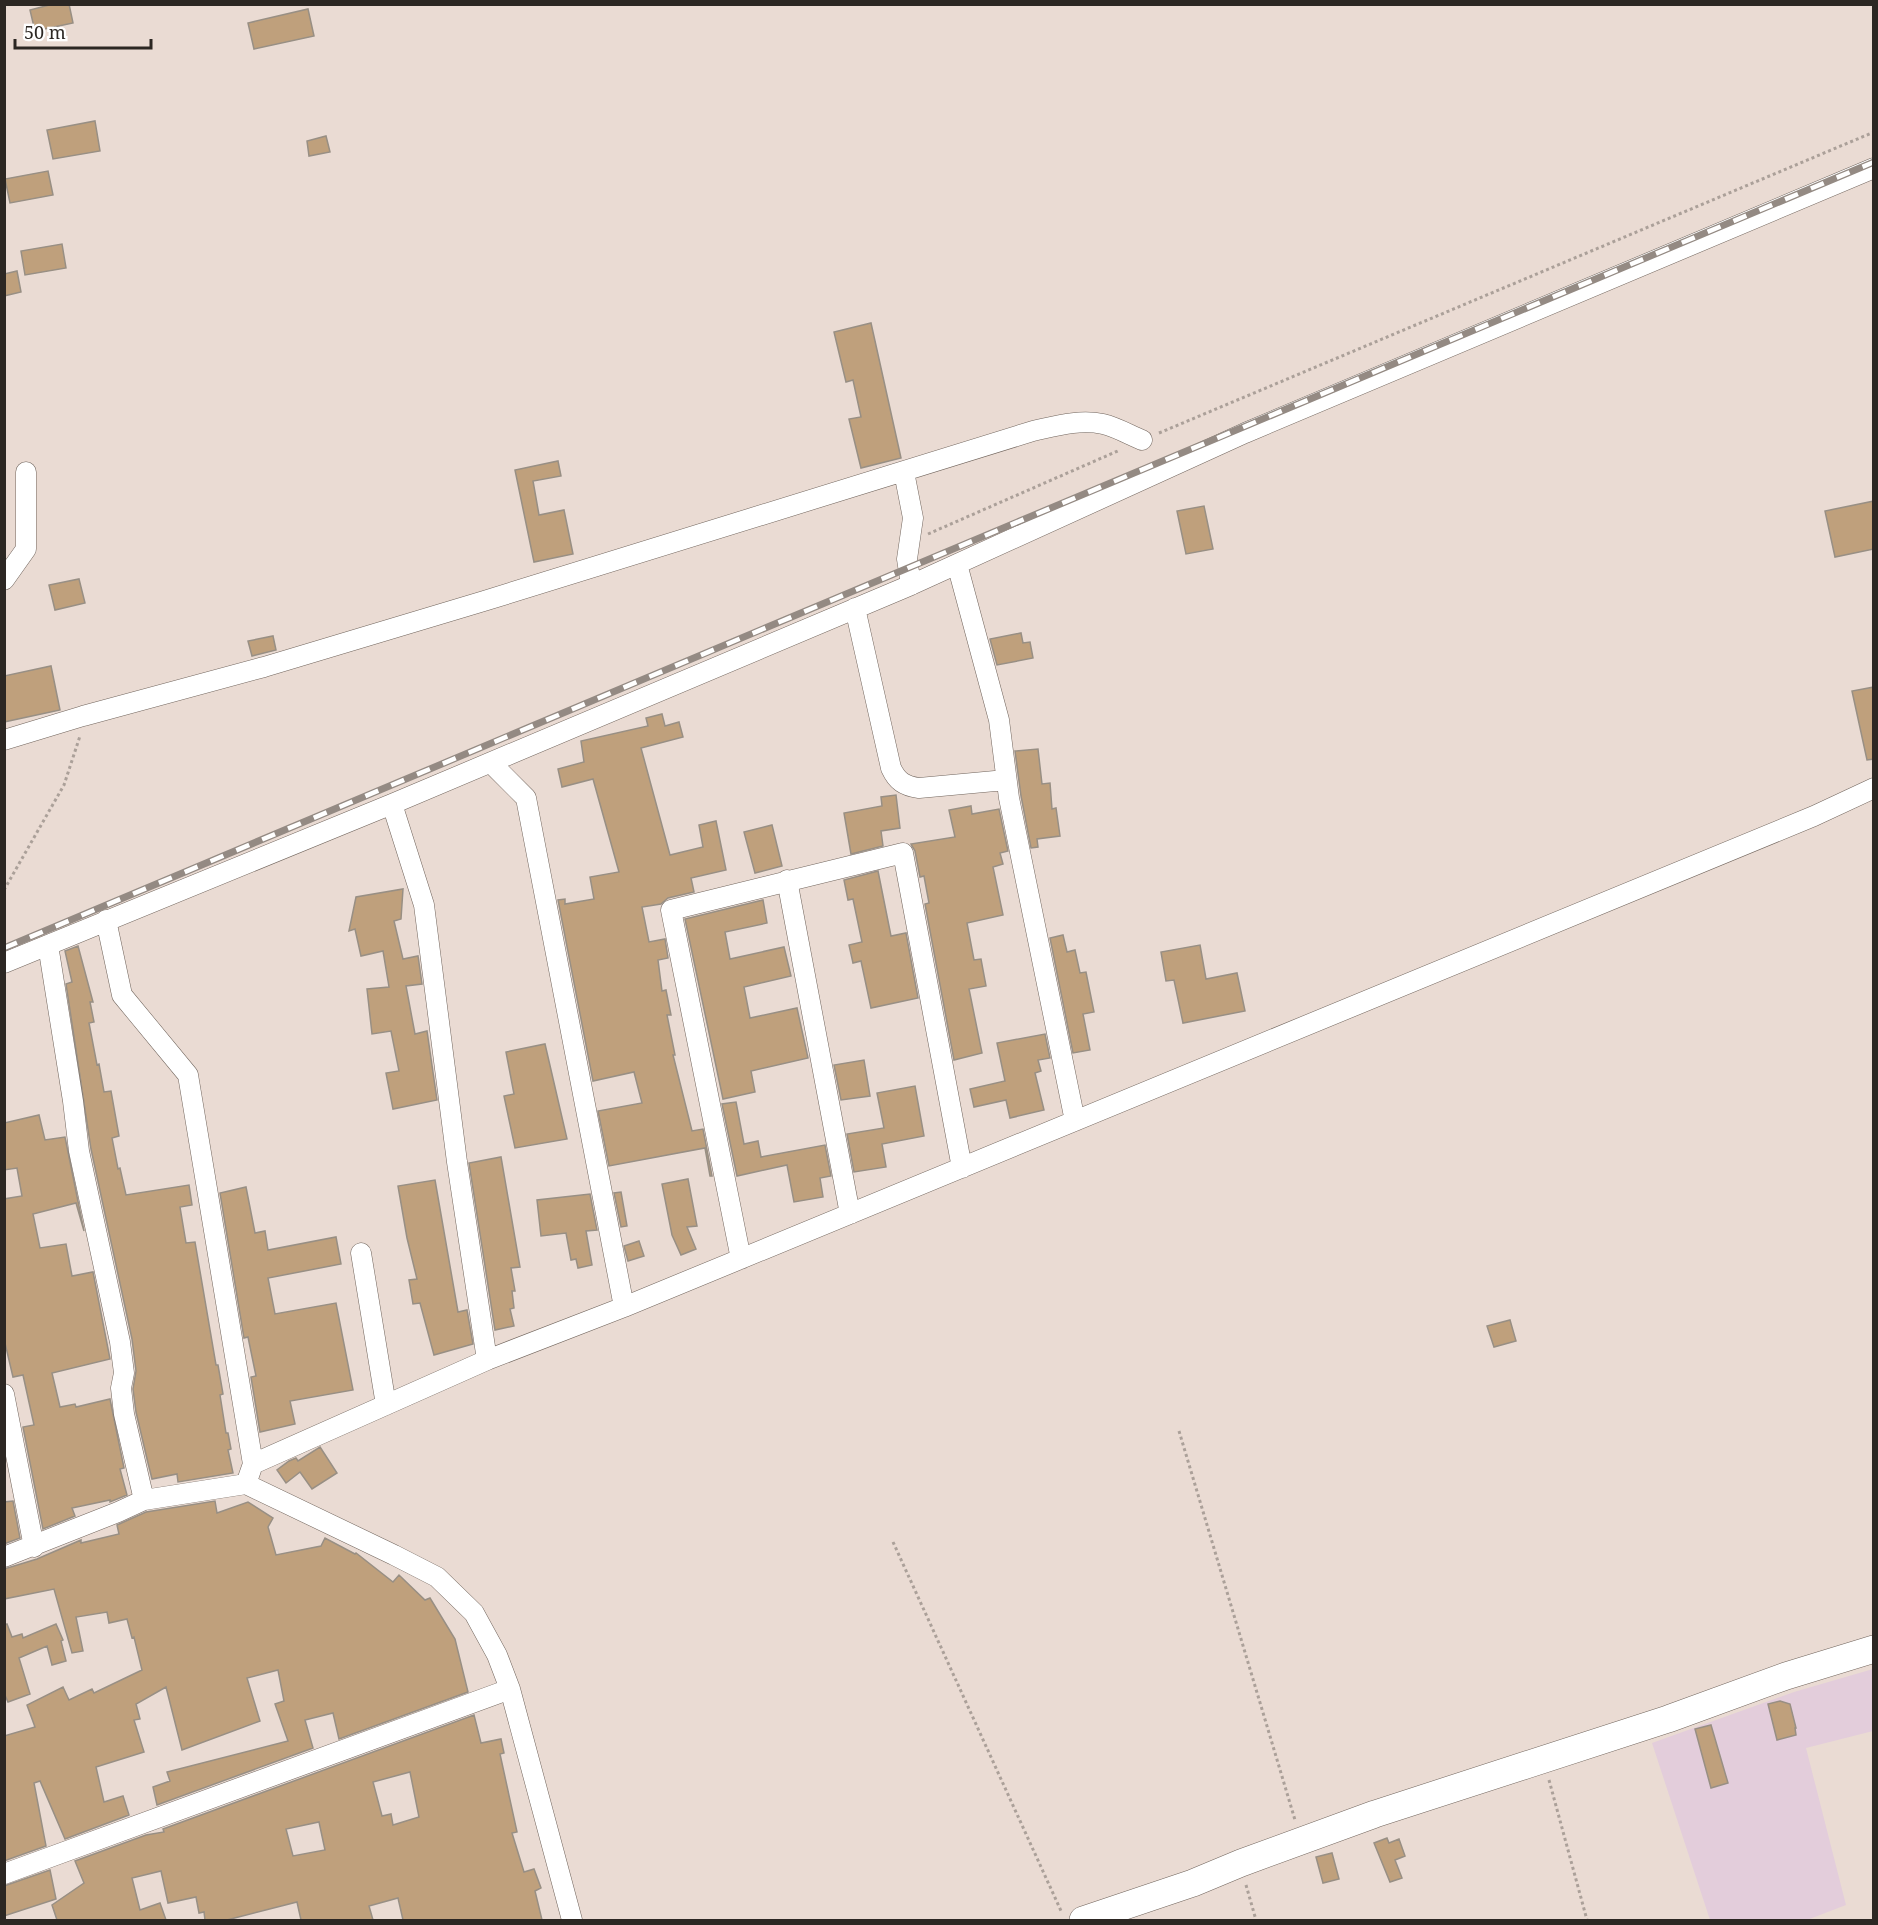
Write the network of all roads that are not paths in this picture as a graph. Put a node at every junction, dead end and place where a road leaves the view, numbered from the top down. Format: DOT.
graph roads {
  1 [pos="1874,168"];
  2 [pos="1142,440"];
  3 [pos="26,472"];
  4 [pos="904,472"];
  5 [pos="957,564"];
  6 [pos="4,580"];
  7 [pos="911,585"];
  8 [pos="855,608"];
  9 [pos="4,740"];
  10 [pos="491,763"];
  11 [pos="1006,780"];
  12 [pos="1874,788"];
  13 [pos="392,804"];
  14 [pos="787,880"];
  15 [pos="106,920"];
  16 [pos="48,945"];
  17 [pos="4,963"];
  18 [pos="1075,1121"];
  19 [pos="962,1168"];
  20 [pos="850,1214"];
  21 [pos="361,1253"];
  22 [pos="741,1259"];
  23 [pos="624,1307"];
  24 [pos="487,1360"];
  25 [pos="4,1394"];
  26 [pos="386,1405"];
  27 [pos="253,1464"];
  28 [pos="246,1484"];
  29 [pos="144,1500"];
  30 [pos="34,1547"];
  31 [pos="4,1557"];
  32 [pos="1874,1649"];
  33 [pos="510,1689"];
  34 [pos="4,1874"];
  35 [pos="572,1920"];
  36 [pos="1083,1920"];
  1 -- 5 [label="street"];
  2 -- 4 [label="street"];
  3 -- 6 [label="street"];
  4 -- 7 [label="street"];
  4 -- 9 [label="street"];
  5 -- 7 [label="street"];
  5 -- 11 [label="street"];
  7 -- 8 [label="street"];
  8 -- 10 [label="street"];
  8 -- 11 [label="street"];
  10 -- 13 [label="street"];
  10 -- 23 [label="street"];
  11 -- 18 [label="street"];
  12 -- 18 [label="street"];
  13 -- 15 [label="street"];
  13 -- 24 [label="street"];
  14 -- 19 [label="street"];
  14 -- 20 [label="street"];
  14 -- 22 [label="street"];
  15 -- 16 [label="street"];
  15 -- 27 [label="street"];
  16 -- 17 [label="street"];
  16 -- 29 [label="street"];
  18 -- 19 [label="street"];
  19 -- 20 [label="street"];
  20 -- 22 [label="street"];
  21 -- 26 [label="street"];
  22 -- 23 [label="street"];
  23 -- 24 [label="street"];
  24 -- 26 [label="street"];
  25 -- 30 [label="street"];
  26 -- 27 [label="street"];
  27 -- 28 [label="street"];
  28 -- 29 [label="street"];
  28 -- 33 [label="street"];
  29 -- 30 [label="street"];
  30 -- 31 [label="street"];
  32 -- 36 [label="street"];
  33 -- 34 [label="street"];
  33 -- 35 [label="street"];
}
